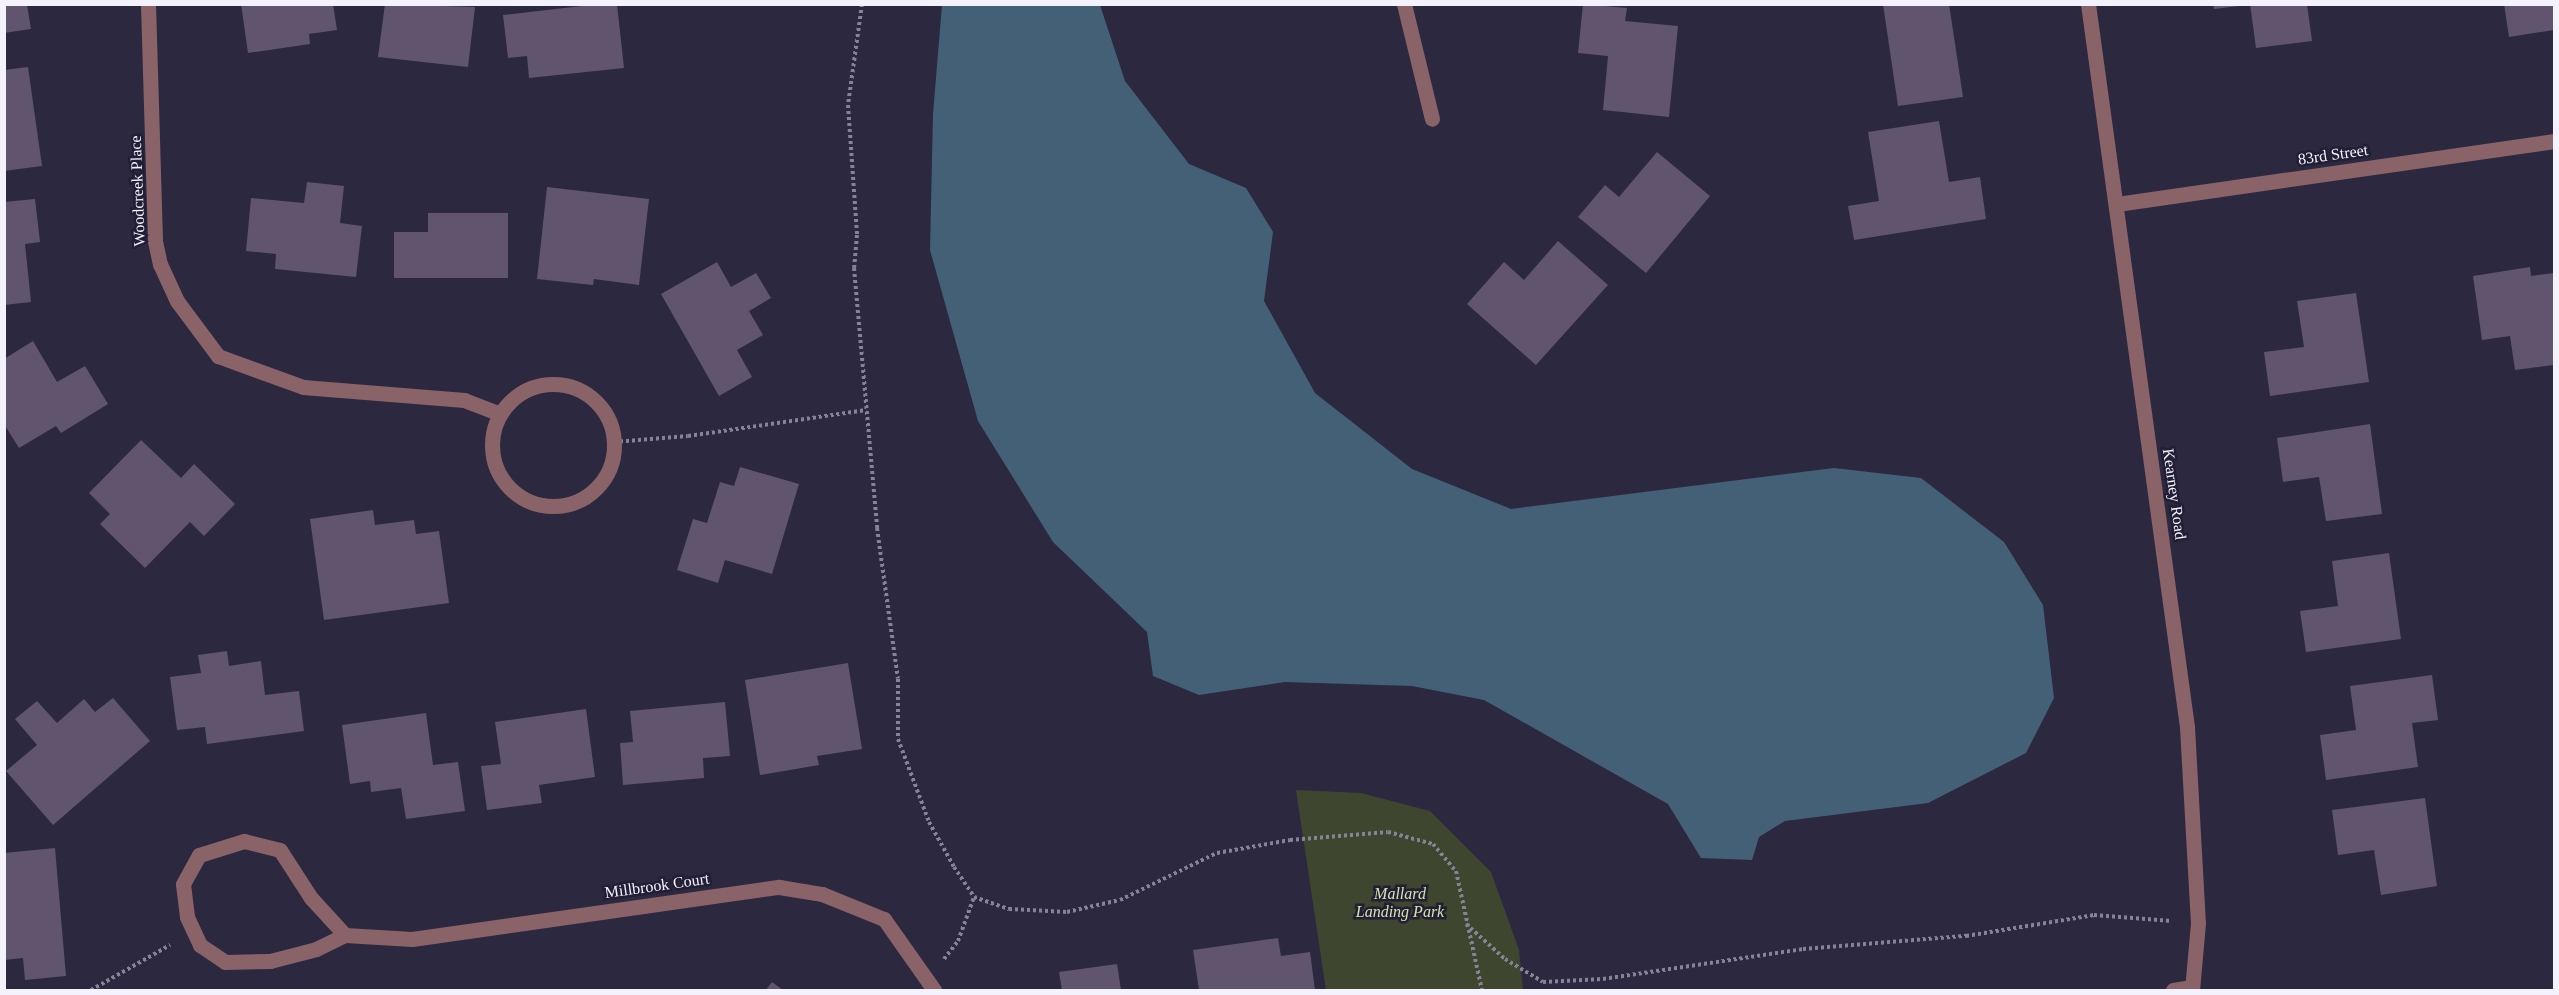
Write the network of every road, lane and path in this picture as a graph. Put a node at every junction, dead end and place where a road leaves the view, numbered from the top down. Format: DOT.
graph roads {
  1 [pos="148,4"];
  2 [pos="861,4"];
  3 [pos="1404,4"];
  4 [pos="2088,4"];
  5 [pos="1432,119"];
  6 [pos="2554,141"];
  7 [pos="2117,204"];
  8 [pos="866,410"];
  9 [pos="500,414"];
  10 [pos="614,442"];
  11 [pos="974,897"];
  12 [pos="2198,923"];
  13 [pos="1466,924"];
  14 [pos="194,932"];
  15 [pos="345,934"];
  16 [pos="931,985"];
  17 [pos="2192,989"];
  18 [pos="91,990"];
  19 [pos="1482,990"];
  20 [pos="2173,990"];
  1 -- 9 [label="street, Woodcreek Place"];
  2 -- 8 [label="path"];
  3 -- 5 [label="street"];
  4 -- 7 [label="street, Kearney Road"];
  6 -- 7 [label="street, 83rd Street"];
  7 -- 12 [label="street, Kearney Road"];
  8 -- 10 [label="path"];
  8 -- 11 [label="path"];
  9 -- 10 [label="street"];
  9 -- 10 [label="street"];
  11 -- 13 [label="path"];
  11 -- 16 [label="path"];
  12 -- 13 [label="path"];
  12 -- 17 [label="street, Kearney Road"];
  13 -- 19 [label="path"];
  14 -- 15 [label="street"];
  14 -- 15 [label="street"];
  14 -- 18 [label="path"];
  15 -- 16 [label="street, Millbrook Court"];
  17 -- 20 [label="street"];
}
